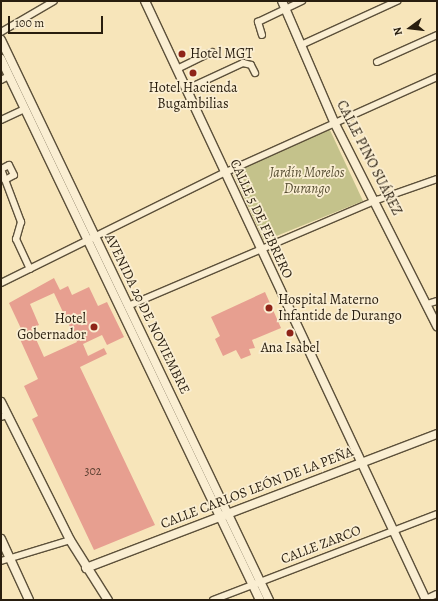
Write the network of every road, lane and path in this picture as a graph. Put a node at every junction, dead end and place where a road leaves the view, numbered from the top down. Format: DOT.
graph roads {
  1 [pos="54,1"];
  2 [pos="145,1"];
  3 [pos="282,1"];
  4 [pos="302,1"];
  5 [pos="397,1"];
  6 [pos="285,9"];
  7 [pos="1,32"];
  8 [pos="262,35"];
  9 [pos="437,35"];
  10 [pos="1,40"];
  11 [pos="301,45"];
  12 [pos="212,52"];
  13 [pos="1,59"];
  14 [pos="377,62"];
  15 [pos="177,69"];
  16 [pos="255,73"];
  17 [pos="9,76"];
  18 [pos="437,78"];
  19 [pos="1,80"];
  20 [pos="187,89"];
  21 [pos="25,109"];
  22 [pos="1,120"];
  23 [pos="334,122"];
  24 [pos="226,172"];
  25 [pos="437,179"];
  26 [pos="5,180"];
  27 [pos="377,200"];
  28 [pos="91,238"];
  29 [pos="261,249"];
  30 [pos="30,269"];
  31 [pos="1,283"];
  32 [pos="437,301"];
  33 [pos="428,304"];
  34 [pos="128,306"];
  35 [pos="437,326"];
  36 [pos="1,402"];
  37 [pos="4,416"];
  38 [pos="437,434"];
  39 [pos="361,461"];
  40 [pos="437,514"];
  41 [pos="224,515"];
  42 [pos="393,531"];
  43 [pos="1,539"];
  44 [pos="70,540"];
  45 [pos="5,560"];
  46 [pos="86,568"];
  47 [pos="256,583"];
  48 [pos="437,594"];
  49 [pos="29,600"];
  50 [pos="108,600"];
  51 [pos="213,600"];
  52 [pos="260,600"];
  53 [pos="269,600"];
  54 [pos="425,600"];
  1 -- 7 [label="street"];
  2 -- 15 [label="street, CALLE 5 DE FEBRERO"];
  3 -- 6 [label="street, CALLE PINO SUÁREZ"];
  4 -- 6 [label="street"];
  5 -- 11 [label="street"];
  6 -- 8 [label="street"];
  6 -- 11 [label="street, CALLE PINO SUÁREZ"];
  9 -- 14 [label="street"];
  10 -- 28 [label="street, AVENIDA 20 DE NOVIEMBRE"];
  11 -- 23 [label="street, CALLE PINO SUÁREZ"];
  12 -- 15 [label="street"];
  13 -- 17 [label="street, AVENIDA 20 DE NOVIEMBRE"];
  15 -- 20 [label="street, CALLE 5 DE FEBRERO"];
  16 -- 20 [label="street"];
  17 -- 19 [label="street"];
  17 -- 21 [label="street, AVENIDA 20 DE NOVIEMBRE"];
  18 -- 23 [label="street"];
  20 -- 24 [label="street, CALLE 5 DE FEBRERO"];
  21 -- 22 [label="street"];
  21 -- 28 [label="street, AVENIDA 20 DE NOVIEMBRE"];
  23 -- 24 [label="street"];
  23 -- 27 [label="street, CALLE PINO SUÁREZ"];
  24 -- 28 [label="street"];
  24 -- 29 [label="street, CALLE 5 DE FEBRERO"];
  25 -- 27 [label="street"];
  26 -- 30 [label="street"];
  27 -- 29 [label="street"];
  27 -- 33 [label="street, CALLE PINO SUÁREZ"];
  28 -- 30 [label="street"];
  28 -- 34 [label="street, AVENIDA 20 DE NOVIEMBRE"];
  28 -- 41 [label="street, AVENIDA 20 DE NOVIEMBRE"];
  29 -- 34 [label="street"];
  29 -- 39 [label="street, CALLE 5 DE FEBRERO"];
  30 -- 31 [label="street"];
  32 -- 33 [label="street"];
  33 -- 35 [label="street, CALLE PINO SUÁREZ"];
  34 -- 41 [label="street, AVENIDA 20 DE NOVIEMBRE"];
  36 -- 37 [label="street"];
  37 -- 44 [label="street"];
  38 -- 39 [label="street, CALLE CARLOS LEÓN DE LA PEÑA"];
  39 -- 41 [label="street, CALLE CARLOS LEÓN DE LA PEÑA"];
  39 -- 42 [label="street, CALLE 5 DE FEBRERO"];
  40 -- 42 [label="street, CALLE ZARCO"];
  41 -- 46 [label="street, CALLE CARLOS LEÓN DE LA PEÑA"];
  41 -- 47 [label="street, AVENIDA 20 DE NOVIEMBRE"];
  42 -- 47 [label="street, CALLE ZARCO"];
  42 -- 54 [label="street, CALLE 5 DE FEBRERO"];
  43 -- 45 [label="street"];
  44 -- 45 [label="street"];
  44 -- 46 [label="street"];
  45 -- 49 [label="street"];
  46 -- 50 [label="street"];
  47 -- 51 [label="street, CALLE ZARCO"];
  47 -- 52 [label="street, AVENIDA 20 DE NOVIEMBRE"];
  47 -- 53 [label="street, AVENIDA 20 DE NOVIEMBRE"];
  48 -- 54 [label="street"];
}
